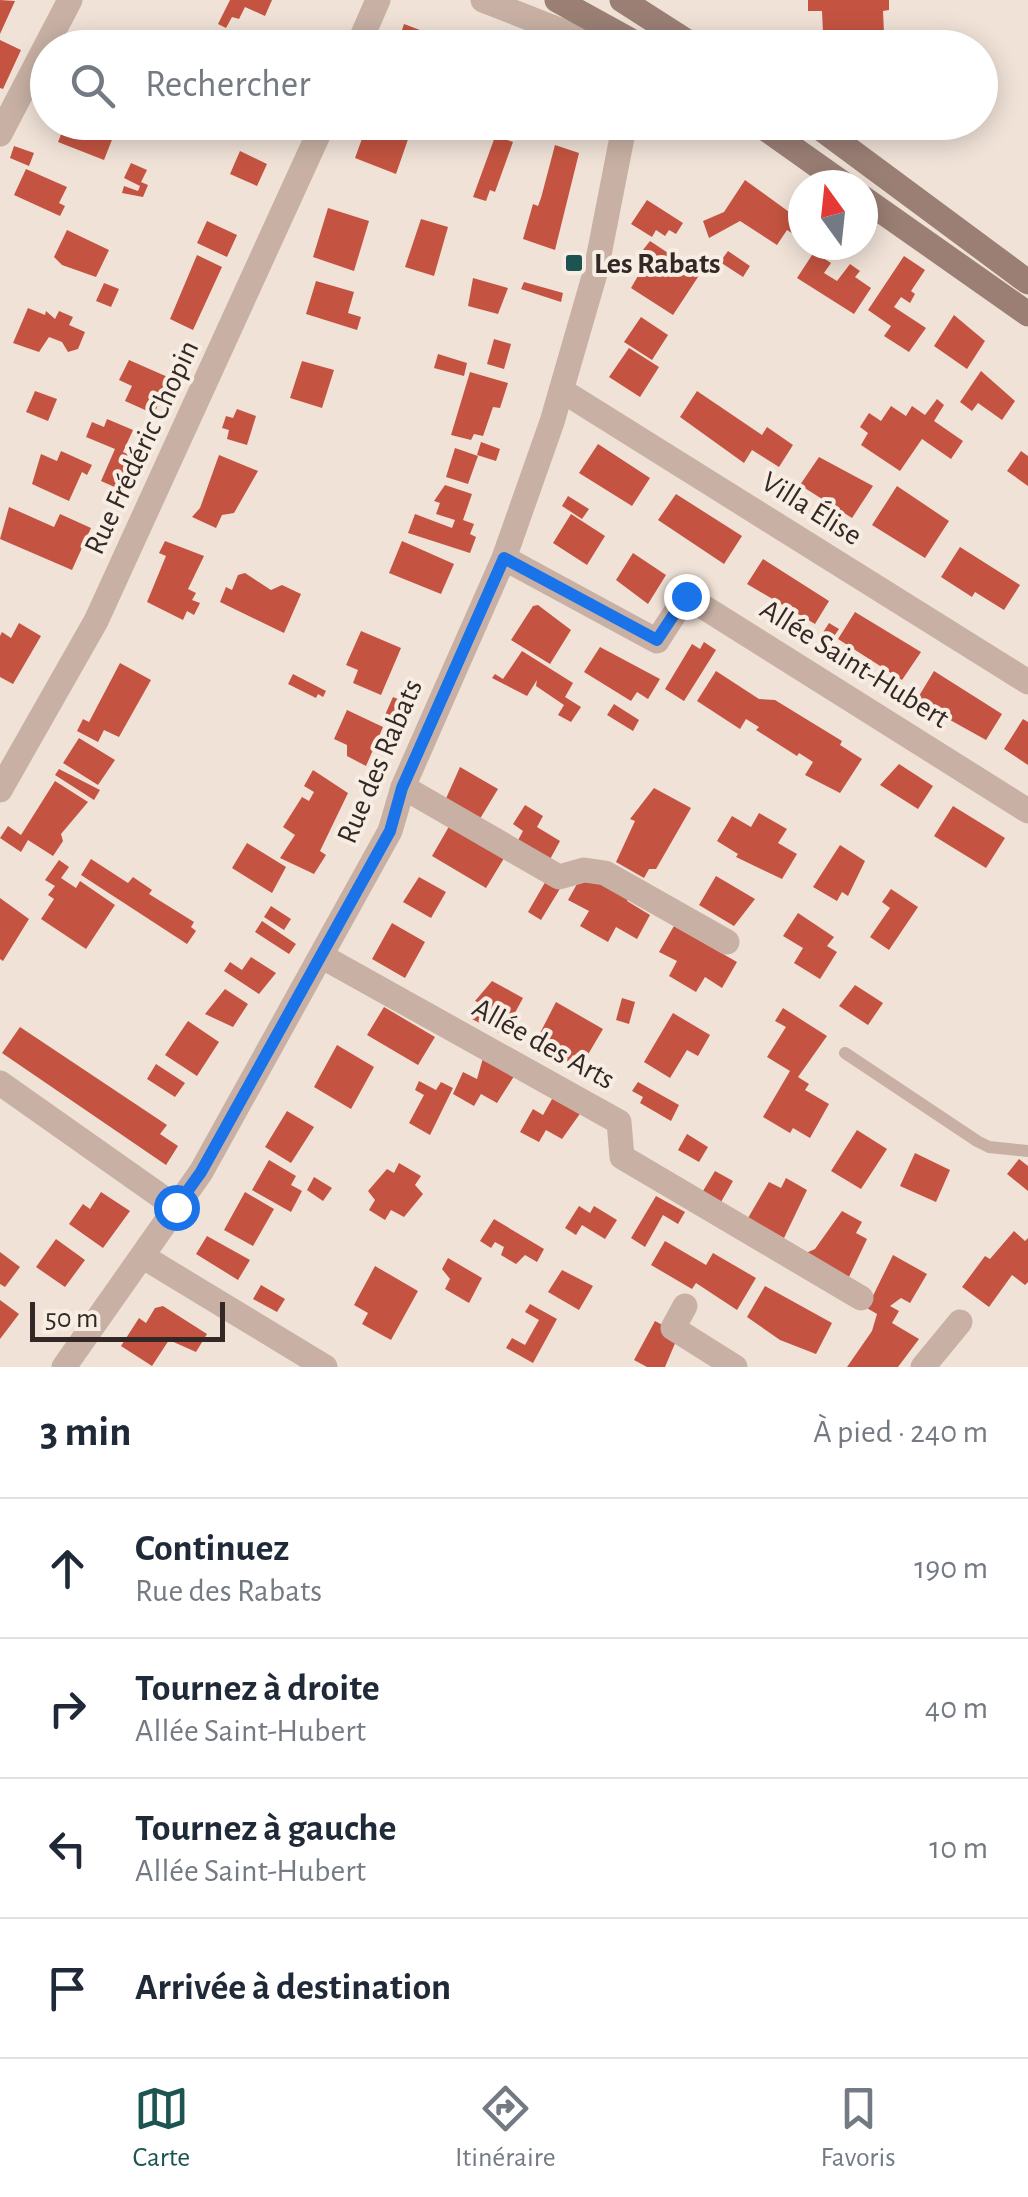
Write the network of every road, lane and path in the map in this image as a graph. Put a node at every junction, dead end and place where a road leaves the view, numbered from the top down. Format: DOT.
graph roads {
  1 [pos="70,0"];
  2 [pos="378,0"];
  3 [pos="483,0"];
  4 [pos="556,0"];
  5 [pos="629,2"];
  6 [pos="54,30"];
  7 [pos="365,30"];
  8 [pos="559,30"];
  9 [pos="609,30"];
  10 [pos="635,30"];
  11 [pos="670,30"];
  12 [pos="30,77"];
  13 [pos="0,134"];
  14 [pos="316,140"];
  15 [pos="621,140"];
  16 [pos="781,140"];
  17 [pos="836,140"];
  18 [pos="824,170"];
  19 [pos="878,209"];
  20 [pos="1028,282"];
  21 [pos="1028,314"];
  22 [pos="561,390"];
  23 [pos="504,558"];
  24 [pos="1028,682"];
  25 [pos="402,788"];
  26 [pos="0,790"];
  27 [pos="1028,811"];
  28 [pos="727,942"];
  29 [pos="323,957"];
  30 [pos="845,1053"];
  31 [pos="0,1083"];
  32 [pos="1028,1150"];
  33 [pos="176,1207"];
  34 [pos="142,1256"];
  35 [pos="861,1298"];
  36 [pos="686,1306"];
  37 [pos="960,1322"];
  38 [pos="64,1367"];
  39 [pos="326,1367"];
  40 [pos="735,1367"];
  41 [pos="923,1367"];
  1 -- 6 [label="street"];
  2 -- 7 [label="street"];
  3 -- 8 [label="street"];
  4 -- 9 [label="street"];
  5 -- 10 [label="street"];
  5 -- 11 [label="street"];
  12 -- 13 [label="street"];
  14 -- 26 [label="street, Rue Frédéric Chopin"];
  15 -- 22 [label="street, Rue des Rabats"];
  16 -- 18 [label="street"];
  17 -- 20 [label="street"];
  19 -- 21 [label="street"];
  22 -- 23 [label="street, Rue des Rabats"];
  22 -- 24 [label="street, Villa Élise"];
  23 -- 25 [label="street, Rue des Rabats"];
  23 -- 27 [label="street, Allée Saint-Hubert"];
  25 -- 28 [label="street"];
  25 -- 29 [label="street, Rue des Rabats"];
  29 -- 33 [label="street, Rue des Rabats"];
  29 -- 35 [label="street, Allée des Arts"];
  30 -- 32 [label="lane"];
  31 -- 33 [label="street"];
  33 -- 34 [label="street, Rue des Rabats"];
  34 -- 38 [label="street, Rue des Rabats"];
  34 -- 39 [label="street"];
  36 -- 40 [label="street"];
  37 -- 41 [label="street"];
}
